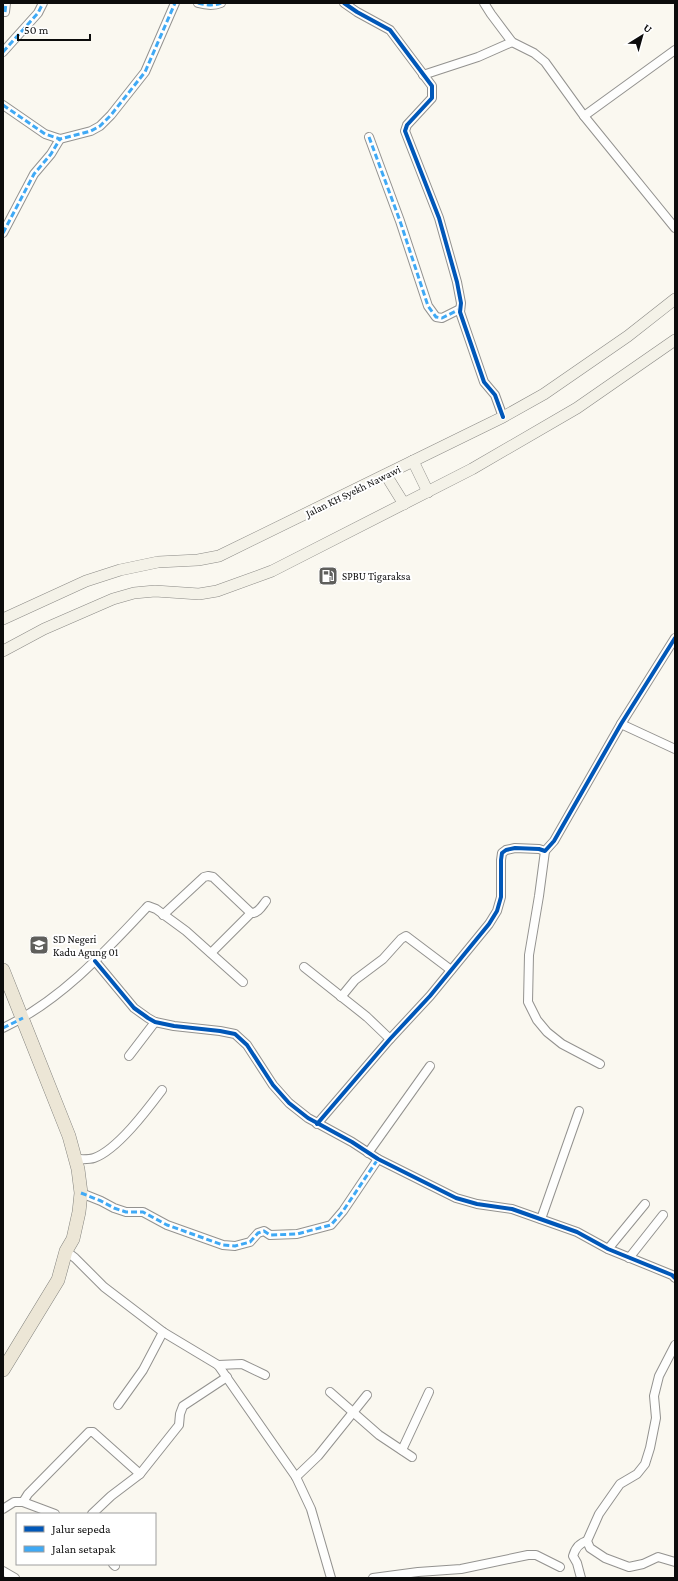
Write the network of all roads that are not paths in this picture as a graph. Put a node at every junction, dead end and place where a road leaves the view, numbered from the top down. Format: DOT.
graph roads {
  1 [pos="6,3"];
  2 [pos="43,3"];
  3 [pos="175,3"];
  4 [pos="198,3"];
  5 [pos="221,3"];
  6 [pos="344,3"];
  7 [pos="484,3"];
  8 [pos="5,12"];
  9 [pos="512,42"];
  10 [pos="675,50"];
  11 [pos="3,52"];
  12 [pos="423,75"];
  13 [pos="3,105"];
  14 [pos="584,116"];
  15 [pos="369,137"];
  16 [pos="60,139"];
  17 [pos="675,228"];
  18 [pos="3,233"];
  19 [pos="675,299"];
  20 [pos="460,309"];
  21 [pos="675,340"];
  22 [pos="503,417"];
  23 [pos="412,462"];
  24 [pos="386,475"];
  25 [pos="428,492"];
  26 [pos="404,504"];
  27 [pos="3,619"];
  28 [pos="675,638"];
  29 [pos="3,652"];
  30 [pos="621,724"];
  31 [pos="675,749"];
  32 [pos="545,851"];
  33 [pos="266,901"];
  34 [pos="251,914"];
  35 [pos="163,915"];
  36 [pos="211,953"];
  37 [pos="95,961"];
  38 [pos="304,967"];
  39 [pos="3,970"];
  40 [pos="451,970"];
  41 [pos="242,982"];
  42 [pos="341,997"];
  43 [pos="23,1018"];
  44 [pos="156,1022"];
  45 [pos="3,1028"];
  46 [pos="390,1039"];
  47 [pos="129,1056"];
  48 [pos="600,1064"];
  49 [pos="430,1066"];
  50 [pos="162,1090"];
  51 [pos="579,1112"];
  52 [pos="318,1124"];
  53 [pos="368,1153"];
  54 [pos="75,1159"];
  55 [pos="378,1159"];
  56 [pos="81,1193"];
  57 [pos="644,1204"];
  58 [pos="663,1215"];
  59 [pos="541,1219"];
  60 [pos="608,1249"];
  61 [pos="66,1251"];
  62 [pos="629,1258"];
  63 [pos="675,1278"];
  64 [pos="163,1332"];
  65 [pos="675,1345"];
  66 [pos="218,1365"];
  67 [pos="3,1370"];
  68 [pos="265,1375"];
  69 [pos="227,1377"];
  70 [pos="330,1392"];
  71 [pos="429,1392"];
  72 [pos="367,1395"];
  73 [pos="118,1405"];
  74 [pos="354,1412"];
  75 [pos="402,1450"];
  76 [pos="412,1457"];
  77 [pos="140,1474"];
  78 [pos="296,1477"];
  79 [pos="23,1502"];
  80 [pos="3,1509"];
  81 [pos="52,1513"];
  82 [pos="93,1513"];
  83 [pos="587,1541"];
  84 [pos="675,1562"];
  85 [pos="560,1566"];
  86 [pos="3,1571"];
  87 [pos="15,1578"];
  88 [pos="331,1578"];
  89 [pos="373,1578"];
  90 [pos="581,1578"];
  1 -- 8 [label="street"];
  2 -- 11 [label="street"];
  3 -- 16 [label="street"];
  4 -- 5 [label="street"];
  6 -- 12 [label="street"];
  7 -- 9 [label="street"];
  9 -- 12 [label="street"];
  9 -- 14 [label="street"];
  10 -- 14 [label="street"];
  12 -- 20 [label="street"];
  13 -- 16 [label="street"];
  14 -- 17 [label="street"];
  15 -- 20 [label="street"];
  16 -- 18 [label="street"];
  19 -- 22 [label="main road, Jalan KH Syekh Nawawi"];
  20 -- 22 [label="street"];
  21 -- 25 [label="main road"];
  22 -- 23 [label="main road, Jalan KH Syekh Nawawi"];
  23 -- 24 [label="main road, Jalan KH Syekh Nawawi"];
  23 -- 25 [label="main road"];
  24 -- 26 [label="main road"];
  24 -- 27 [label="main road, Jalan KH Syekh Nawawi"];
  25 -- 26 [label="main road"];
  26 -- 29 [label="main road"];
  28 -- 30 [label="street"];
  30 -- 31 [label="street"];
  30 -- 32 [label="street"];
  32 -- 40 [label="street"];
  32 -- 48 [label="street"];
  33 -- 34 [label="street"];
  34 -- 35 [label="street"];
  34 -- 36 [label="street"];
  35 -- 36 [label="street"];
  35 -- 37 [label="street"];
  36 -- 41 [label="street"];
  37 -- 43 [label="street"];
  37 -- 44 [label="street"];
  38 -- 42 [label="street"];
  39 -- 43 [label="main road"];
  40 -- 42 [label="street"];
  40 -- 46 [label="street"];
  42 -- 46 [label="street"];
  43 -- 45 [label="street"];
  43 -- 54 [label="main road"];
  44 -- 47 [label="street"];
  44 -- 52 [label="street"];
  46 -- 52 [label="street"];
  49 -- 53 [label="street"];
  50 -- 54 [label="street"];
  51 -- 59 [label="street"];
  52 -- 53 [label="street"];
  53 -- 55 [label="street"];
  54 -- 56 [label="main road"];
  55 -- 56 [label="street"];
  55 -- 59 [label="street"];
  56 -- 61 [label="main road"];
  57 -- 60 [label="street"];
  58 -- 62 [label="street"];
  59 -- 60 [label="street"];
  60 -- 62 [label="street"];
  61 -- 64 [label="street"];
  61 -- 67 [label="main road"];
  62 -- 63 [label="street"];
  64 -- 66 [label="street"];
  64 -- 73 [label="street"];
  65 -- 83 [label="street"];
  66 -- 68 [label="street"];
  66 -- 69 [label="street"];
  69 -- 77 [label="street"];
  69 -- 78 [label="street"];
  70 -- 74 [label="street"];
  71 -- 75 [label="street"];
  72 -- 74 [label="street"];
  74 -- 75 [label="street"];
  74 -- 78 [label="street"];
  75 -- 76 [label="street"];
  77 -- 79 [label="street"];
  77 -- 82 [label="street"];
  78 -- 88 [label="street"];
  79 -- 80 [label="street"];
  79 -- 81 [label="street"];
  83 -- 84 [label="street"];
  83 -- 90 [label="street"];
  85 -- 89 [label="street"];
  86 -- 87 [label="street"];
}
